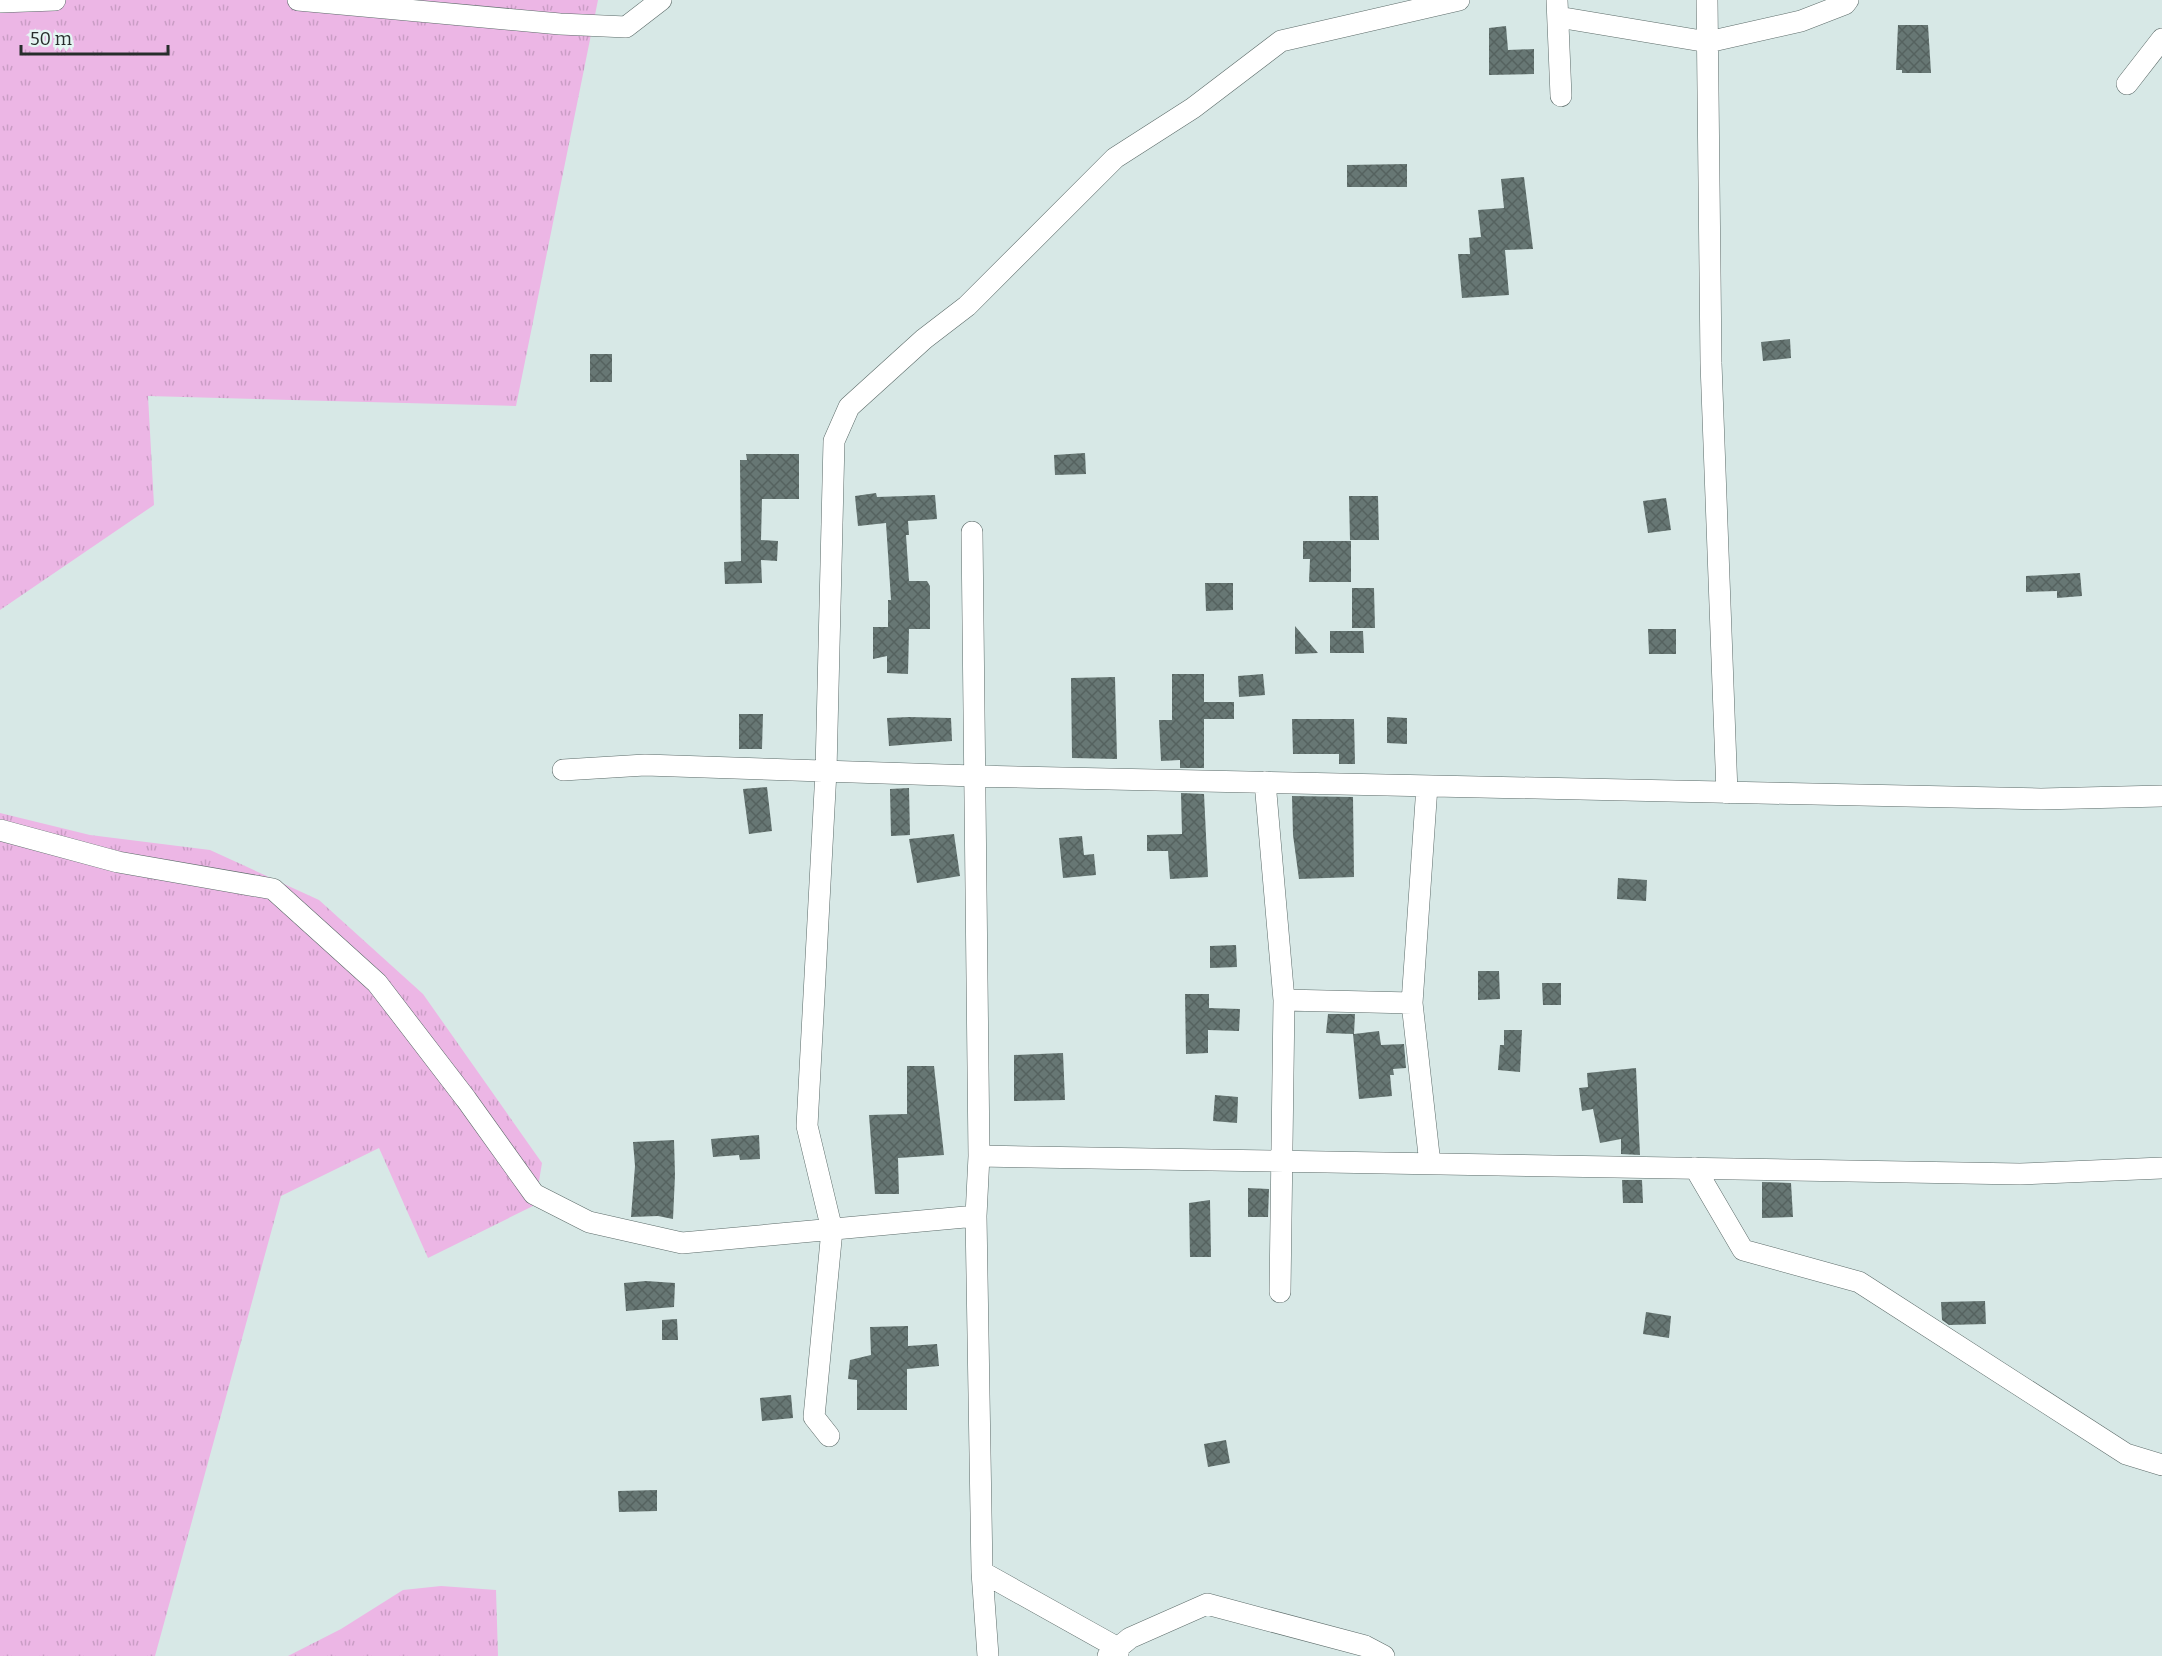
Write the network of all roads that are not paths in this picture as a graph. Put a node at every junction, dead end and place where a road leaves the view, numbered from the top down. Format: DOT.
graph roads {
  1 [pos="55,0"];
  2 [pos="298,0"];
  3 [pos="661,0"];
  4 [pos="1459,0"];
  5 [pos="1707,0"];
  6 [pos="1848,0"];
  7 [pos="0,2"];
  8 [pos="1557,9"];
  9 [pos="2162,39"];
  10 [pos="1708,42"];
  11 [pos="2127,84"];
  12 [pos="1561,96"];
  13 [pos="972,532"];
  14 [pos="563,770"];
  15 [pos="826,771"];
  16 [pos="974,776"];
  17 [pos="1265,782"];
  18 [pos="1427,786"];
  19 [pos="1726,793"];
  20 [pos="2162,796"];
  21 [pos="0,830"];
  22 [pos="1284,1000"];
  23 [pos="1412,1003"];
  24 [pos="979,1156"];
  25 [pos="1282,1161"];
  26 [pos="1430,1164"];
  27 [pos="1695,1168"];
  28 [pos="2162,1168"];
  29 [pos="976,1215"];
  30 [pos="832,1230"];
  31 [pos="1280,1292"];
  32 [pos="829,1436"];
  33 [pos="2162,1465"];
  34 [pos="982,1572"];
  35 [pos="1115,1653"];
  36 [pos="988,1656"];
  37 [pos="1384,1656"];
  1 -- 7 [label="street"];
  2 -- 3 [label="street"];
  4 -- 15 [label="street"];
  5 -- 10 [label="street"];
  6 -- 10 [label="street"];
  8 -- 10 [label="street"];
  8 -- 12 [label="street"];
  9 -- 11 [label="street"];
  10 -- 19 [label="street"];
  13 -- 16 [label="street"];
  14 -- 15 [label="street"];
  15 -- 16 [label="street"];
  15 -- 30 [label="street"];
  16 -- 17 [label="street"];
  16 -- 24 [label="street"];
  17 -- 18 [label="street"];
  17 -- 22 [label="street"];
  18 -- 19 [label="street"];
  18 -- 23 [label="street"];
  19 -- 20 [label="street"];
  21 -- 30 [label="street"];
  22 -- 23 [label="street"];
  22 -- 25 [label="street"];
  23 -- 26 [label="street"];
  24 -- 25 [label="street"];
  24 -- 29 [label="street"];
  25 -- 26 [label="street"];
  25 -- 31 [label="street"];
  26 -- 27 [label="street"];
  27 -- 28 [label="street"];
  27 -- 33 [label="street"];
  29 -- 30 [label="street"];
  29 -- 34 [label="street"];
  30 -- 32 [label="street"];
  34 -- 35 [label="street"];
  34 -- 36 [label="street"];
  35 -- 37 [label="street"];
}
